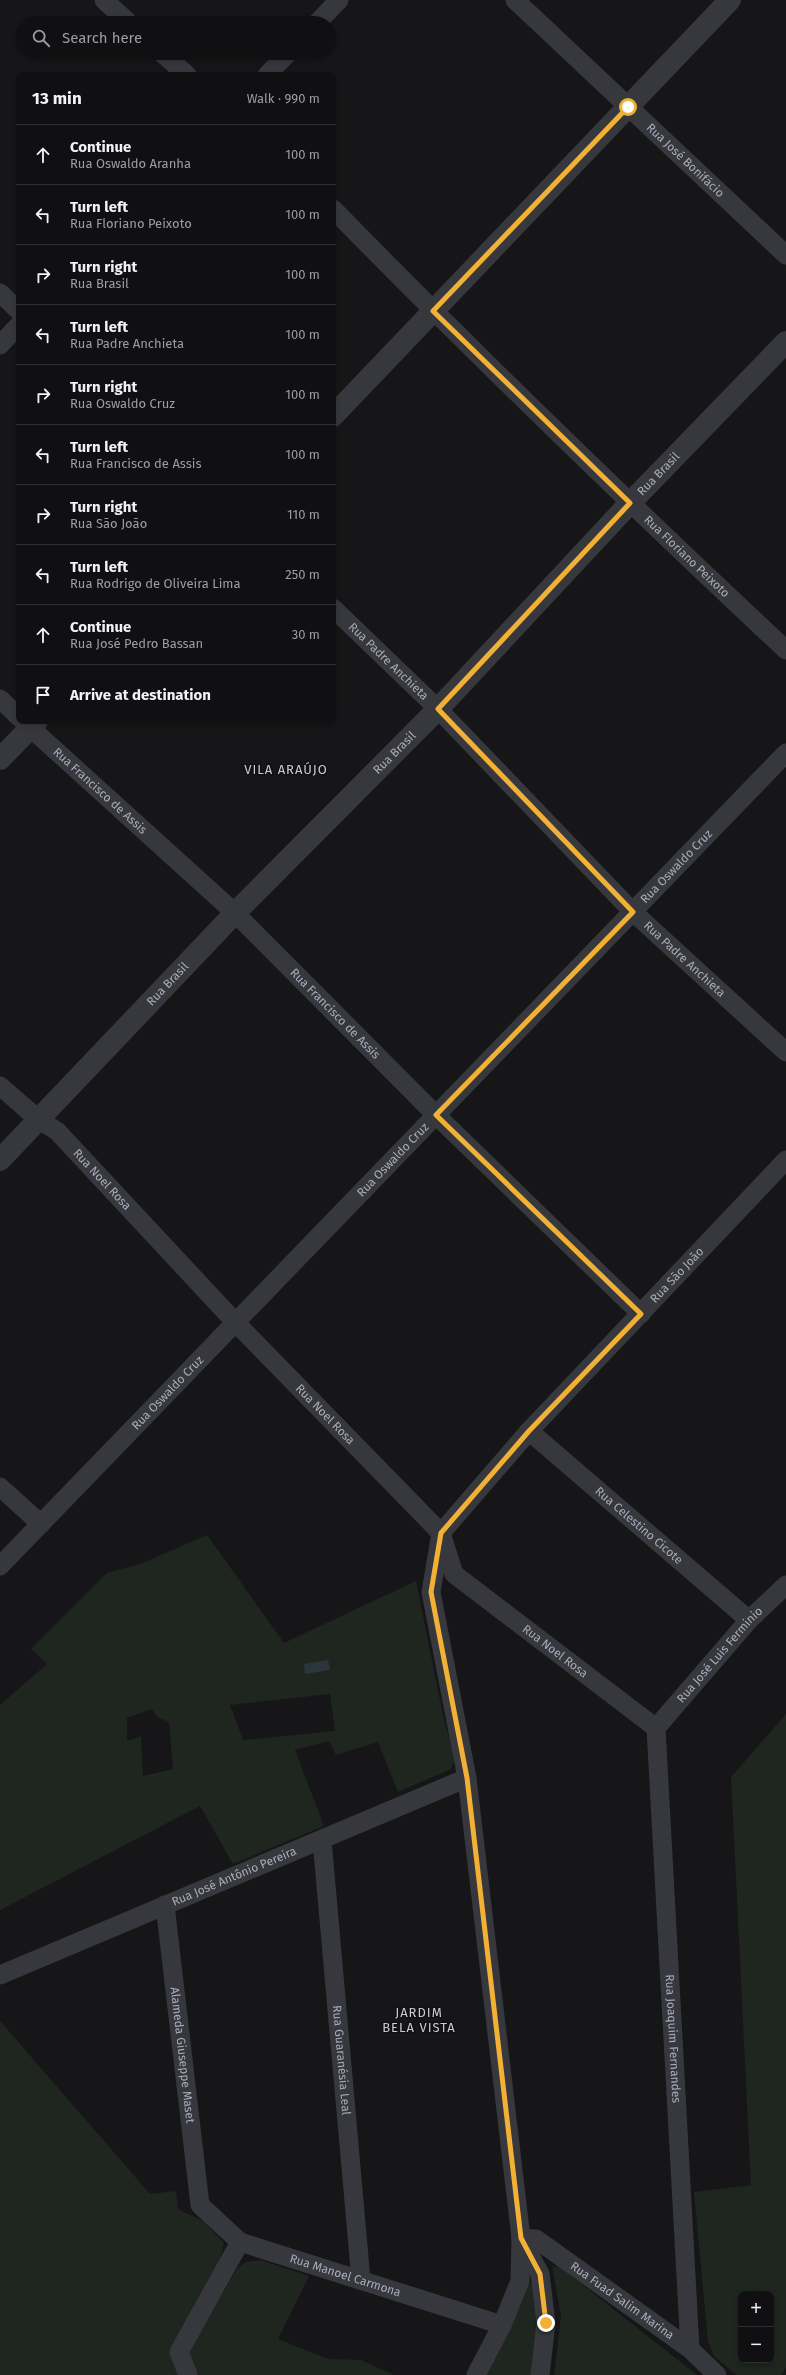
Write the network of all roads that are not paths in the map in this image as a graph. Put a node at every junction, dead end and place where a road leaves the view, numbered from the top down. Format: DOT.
graph roads {
  1 [pos="104,0"];
  2 [pos="339,0"];
  3 [pos="515,0"];
  4 [pos="730,0"];
  5 [pos="121,16"];
  6 [pos="324,16"];
  7 [pos="170,60"];
  8 [pos="281,60"];
  9 [pos="184,72"];
  10 [pos="270,72"];
  11 [pos="628,107"];
  12 [pos="336,213"];
  13 [pos="786,255"];
  14 [pos="0,293"];
  15 [pos="16,308"];
  16 [pos="433,311"];
  17 [pos="16,328"];
  18 [pos="786,342"];
  19 [pos="0,345"];
  20 [pos="336,413"];
  21 [pos="630,503"];
  22 [pos="336,611"];
  23 [pos="786,650"];
  24 [pos="0,699"];
  25 [pos="438,709"];
  26 [pos="16,713"];
  27 [pos="26,724"];
  28 [pos="29,724"];
  29 [pos="786,753"];
  30 [pos="0,759"];
  31 [pos="633,912"];
  32 [pos="235,913"];
  33 [pos="786,1052"];
  34 [pos="0,1086"];
  35 [pos="436,1115"];
  36 [pos="39,1120"];
  37 [pos="0,1160"];
  38 [pos="786,1160"];
  39 [pos="641,1314"];
  40 [pos="236,1323"];
  41 [pos="529,1431"];
  42 [pos="0,1487"];
  43 [pos="40,1524"];
  44 [pos="441,1533"];
  45 [pos="0,1566"];
  46 [pos="786,1585"];
  47 [pos="749,1620"];
  48 [pos="656,1728"];
  49 [pos="467,1778"];
  50 [pos="322,1840"];
  51 [pos="165,1904"];
  52 [pos="0,1975"];
  53 [pos="200,2204"];
  54 [pos="521,2238"];
  55 [pos="240,2242"];
  56 [pos="361,2280"];
  57 [pos="502,2326"];
  58 [pos="690,2349"];
  59 [pos="188,2375"];
  60 [pos="476,2375"];
  61 [pos="540,2375"];
  62 [pos="717,2375"];
  1 -- 5 [label="street"];
  2 -- 6 [label="street"];
  3 -- 11 [label="street, Rua José Bonifácio"];
  4 -- 11 [label="street"];
  7 -- 9 [label="street"];
  8 -- 10 [label="street"];
  11 -- 13 [label="street, Rua José Bonifácio"];
  11 -- 16 [label="street"];
  12 -- 16 [label="street, Rua Floriano Peixoto"];
  14 -- 15 [label="street"];
  16 -- 20 [label="street"];
  16 -- 21 [label="street, Rua Floriano Peixoto"];
  17 -- 19 [label="street"];
  18 -- 21 [label="street, Rua Brasil"];
  21 -- 23 [label="street, Rua Floriano Peixoto"];
  21 -- 25 [label="street, Rua Brasil"];
  22 -- 25 [label="street, Rua Padre Anchieta"];
  24 -- 26 [label="street, Rua Francisco de Assis"];
  25 -- 31 [label="street, Rua Padre Anchieta"];
  25 -- 32 [label="street, Rua Brasil"];
  27 -- 30 [label="street"];
  28 -- 32 [label="street, Rua Francisco de Assis"];
  29 -- 31 [label="street, Rua Oswaldo Cruz"];
  31 -- 33 [label="street, Rua Padre Anchieta"];
  31 -- 35 [label="street, Rua Oswaldo Cruz"];
  32 -- 35 [label="street, Rua Francisco de Assis"];
  32 -- 36 [label="street, Rua Brasil"];
  34 -- 36 [label="street, Rua Noel Rosa"];
  35 -- 39 [label="street, Rua Francisco de Assis"];
  35 -- 40 [label="street, Rua Oswaldo Cruz"];
  36 -- 37 [label="street, Rua Brasil"];
  36 -- 40 [label="street, Rua Noel Rosa"];
  38 -- 39 [label="street, Rua São João"];
  39 -- 41 [label="street, Rua São João"];
  40 -- 43 [label="street, Rua Oswaldo Cruz"];
  40 -- 44 [label="street, Rua Noel Rosa"];
  41 -- 44 [label="street, Rua São João"];
  41 -- 47 [label="street, Rua Celestino Cicote"];
  42 -- 43 [label="street"];
  43 -- 45 [label="street, Rua Oswaldo Cruz"];
  44 -- 48 [label="street, Rua Noel Rosa"];
  44 -- 49 [label="street"];
  46 -- 47 [label="street, Rua José Luis Ferminio"];
  47 -- 48 [label="street, Rua José Luis Ferminio"];
  48 -- 58 [label="street, Rua Joaquim Fernandes"];
  49 -- 50 [label="street, Rua José Antônio Pereira"];
  49 -- 54 [label="street"];
  50 -- 51 [label="street, Rua José Antônio Pereira"];
  50 -- 56 [label="street, Rua Guaranésia Leal"];
  51 -- 52 [label="street, Rua José Antônio Pereira"];
  51 -- 53 [label="street, Alameda Giuseppe Maset"];
  53 -- 55 [label="street, Rua Manoel Carmona"];
  54 -- 57 [label="street"];
  54 -- 58 [label="street, Rua Fuad Salim Marina"];
  54 -- 61 [label="street"];
  55 -- 56 [label="street, Rua Manoel Carmona"];
  55 -- 59 [label="street"];
  56 -- 57 [label="street, Rua Manoel Carmona"];
  57 -- 60 [label="street"];
  58 -- 62 [label="street, Rua Fuad Salim Marina"];
}
